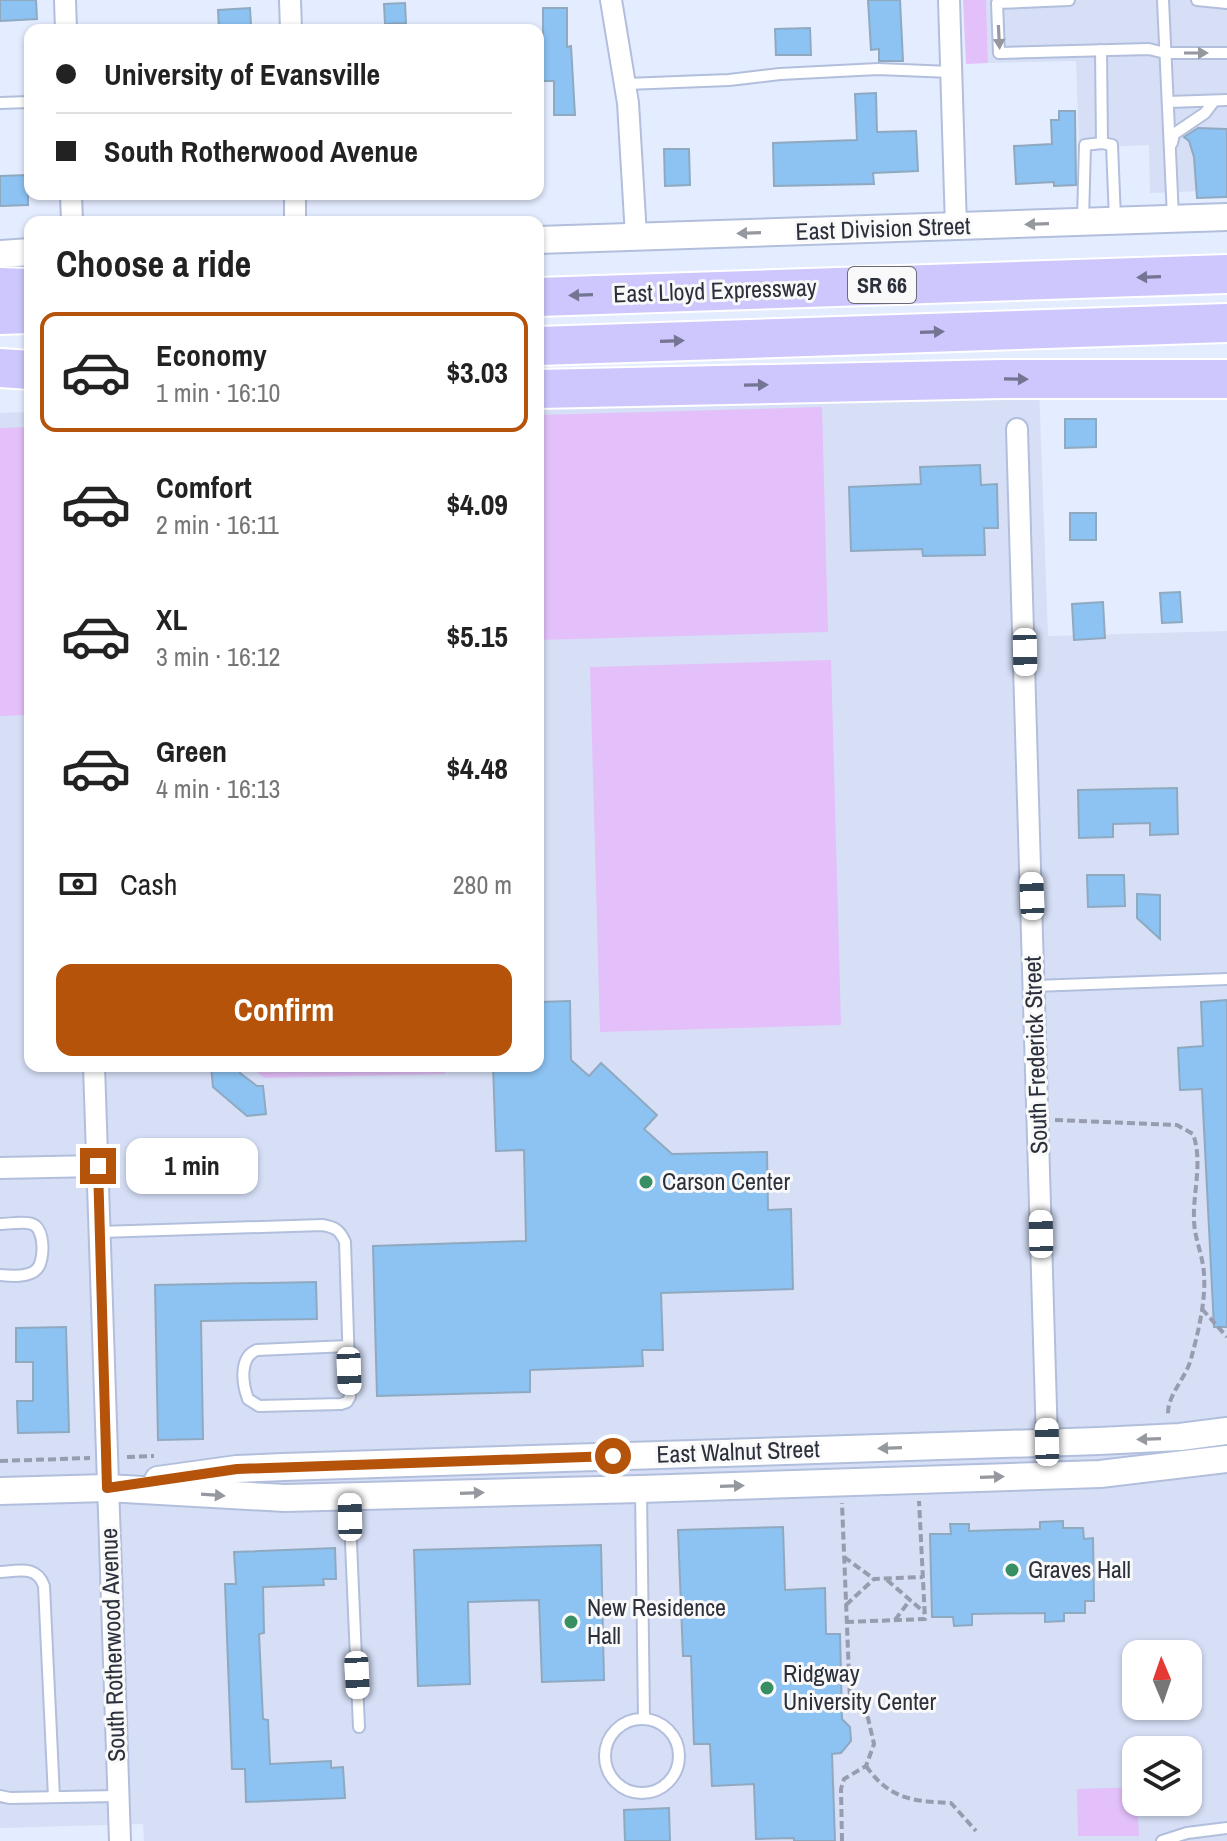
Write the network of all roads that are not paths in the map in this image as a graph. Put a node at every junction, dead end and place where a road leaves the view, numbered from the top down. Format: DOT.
graph roads {
  1 [pos="65,0"];
  2 [pos="290,0"];
  3 [pos="611,0"];
  4 [pos="949,0"];
  5 [pos="1069,0"];
  6 [pos="1163,0"];
  7 [pos="1197,0"];
  8 [pos="1227,3"];
  9 [pos="66,24"];
  10 [pos="291,24"];
  11 [pos="1101,50"];
  12 [pos="1165,53"];
  13 [pos="1227,53"];
  14 [pos="951,72"];
  15 [pos="626,84"];
  16 [pos="1227,100"];
  17 [pos="1214,101"];
  18 [pos="24,102"];
  19 [pos="1168,102"];
  20 [pos="0,103"];
  21 [pos="1102,143"];
  22 [pos="1170,150"];
  23 [pos="1227,217"];
  24 [pos="1173,219"];
  25 [pos="1115,221"];
  26 [pos="1083,222"];
  27 [pos="956,227"];
  28 [pos="636,236"];
  29 [pos="544,240"];
  30 [pos="24,252"];
  31 [pos="0,254"];
  32 [pos="1227,274"];
  33 [pos="0,287"];
  34 [pos="24,288"];
  35 [pos="544,297"];
  36 [pos="24,314"];
  37 [pos="0,315"];
  38 [pos="1227,323"];
  39 [pos="544,346"];
  40 [pos="24,363"];
  41 [pos="0,366"];
  42 [pos="24,369"];
  43 [pos="1227,379"];
  44 [pos="544,389"];
  45 [pos="1017,429"];
  46 [pos="1227,979"];
  47 [pos="1034,986"];
  48 [pos="94,1072"];
  49 [pos="98,1166"];
  50 [pos="0,1168"];
  51 [pos="0,1224"];
  52 [pos="100,1232"];
  53 [pos="0,1275"];
  54 [pos="348,1346"];
  55 [pos="1227,1431"];
  56 [pos="1047,1442"];
  57 [pos="1227,1459"];
  58 [pos="107,1488"];
  59 [pos="641,1489"];
  60 [pos="0,1491"];
  61 [pos="349,1496"];
  62 [pos="0,1572"];
  63 [pos="644,1719"];
  64 [pos="359,1727"];
  65 [pos="0,1796"];
  66 [pos="118,1796"];
  67 [pos="54,1797"];
  68 [pos="1227,1828"];
  69 [pos="120,1841"];
  70 [pos="1162,1841"];
  1 -- 9 [label="street"];
  2 -- 10 [label="street"];
  3 -- 15 [label="street"];
  4 -- 14 [label="street"];
  5 -- 11 [label="lane, one-way"];
  6 -- 12 [label="lane"];
  7 -- 8 [label="lane"];
  11 -- 12 [label="lane"];
  11 -- 21 [label="lane"];
  12 -- 13 [label="lane, one-way"];
  12 -- 19 [label="lane"];
  14 -- 15 [label="lane"];
  14 -- 27 [label="street"];
  15 -- 28 [label="street"];
  16 -- 17 [label="lane"];
  17 -- 19 [label="lane"];
  17 -- 22 [label="lane"];
  18 -- 20 [label="lane"];
  19 -- 22 [label="lane"];
  21 -- 25 [label="lane"];
  21 -- 26 [label="lane"];
  22 -- 24 [label="lane"];
  23 -- 24 [label="street, East Division Street"];
  24 -- 25 [label="street, East Division Street"];
  25 -- 26 [label="street, East Division Street"];
  26 -- 27 [label="street, East Division Street, one-way"];
  27 -- 28 [label="street, East Division Street, one-way"];
  28 -- 29 [label="street, East Division Street"];
  30 -- 31 [label="street"];
  32 -- 35 [label="highway, East Lloyd Expressway / SR 66, one-way"];
  33 -- 34 [label="highway"];
  36 -- 37 [label="highway"];
  39 -- 38 [label="highway, East Lloyd Expressway / SR 66, one-way"];
  40 -- 41 [label="highway"];
  41 -- 42 [label="highway"];
  44 -- 43 [label="highway, one-way"];
  45 -- 47 [label="street, South Frederick Street"];
  46 -- 47 [label="lane"];
  47 -- 56 [label="street, South Frederick Street"];
  48 -- 49 [label="street, South Rotherwood Avenue"];
  49 -- 50 [label="street"];
  49 -- 52 [label="street, South Rotherwood Avenue"];
  51 -- 53 [label="lane"];
  52 -- 54 [label="lane"];
  52 -- 58 [label="street, South Rotherwood Avenue"];
  54 -- 54 [label="lane"];
  55 -- 56 [label="street, East Walnut Street, one-way"];
  56 -- 58 [label="street, East Walnut Street, one-way"];
  59 -- 57 [label="street, East Walnut Street, one-way"];
  58 -- 60 [label="street, East Walnut Street"];
  58 -- 61 [label="street, East Walnut Street, one-way"];
  58 -- 66 [label="street, South Rotherwood Avenue"];
  61 -- 59 [label="street, East Walnut Street, one-way"];
  59 -- 63 [label="lane"];
  61 -- 64 [label="lane"];
  62 -- 67 [label="lane"];
  63 -- 63 [label="lane"];
  65 -- 67 [label="lane"];
  66 -- 67 [label="lane"];
  66 -- 69 [label="street, South Rotherwood Avenue"];
  68 -- 70 [label="lane"];
}
